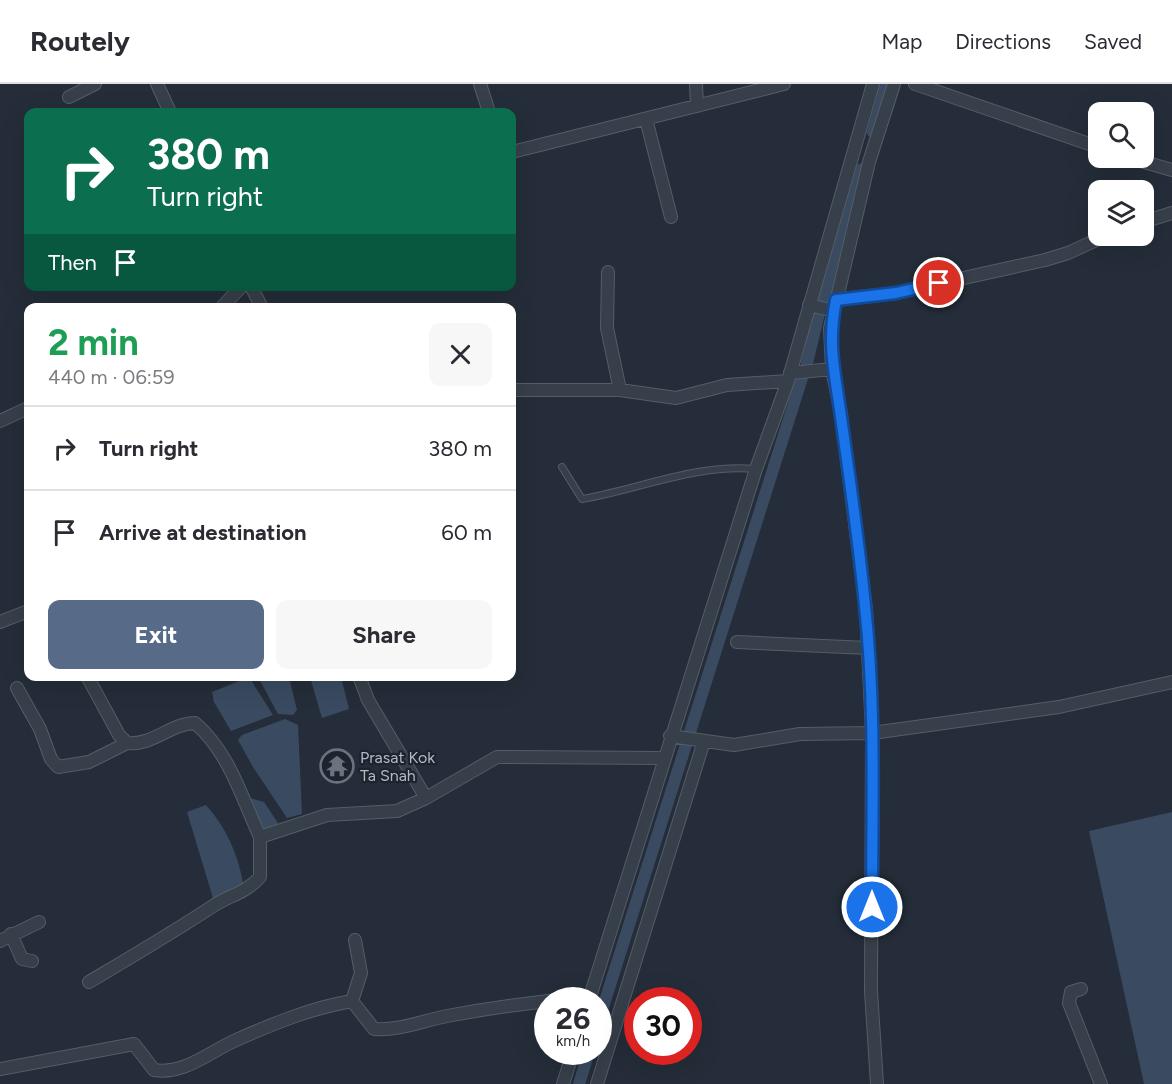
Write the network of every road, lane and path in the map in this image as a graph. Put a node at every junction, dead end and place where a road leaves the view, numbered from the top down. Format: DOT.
graph roads {
  1 [pos="95,84"];
  2 [pos="157,84"];
  3 [pos="480,84"];
  4 [pos="696,84"];
  5 [pos="784,84"];
  6 [pos="873,84"];
  7 [pos="894,84"];
  8 [pos="915,84"];
  9 [pos="69,97"];
  10 [pos="697,106"];
  11 [pos="168,108"];
  12 [pos="488,108"];
  13 [pos="646,119"];
  14 [pos="1088,144"];
  15 [pos="516,151"];
  16 [pos="1154,165"];
  17 [pos="1172,170"];
  18 [pos="1172,213"];
  19 [pos="671,217"];
  20 [pos="1154,219"];
  21 [pos="1088,244"];
  22 [pos="608,273"];
  23 [pos="238,291"];
  24 [pos="226,303"];
  25 [pos="809,305"];
  26 [pos="835,306"];
  27 [pos="832,369"];
  28 [pos="789,377"];
  29 [pos="516,390"];
  30 [pos="620,390"];
  31 [pos="24,410"];
  32 [pos="0,422"];
  33 [pos="562,467"];
  34 [pos="756,469"];
  35 [pos="24,613"];
  36 [pos="0,622"];
  37 [pos="736,642"];
  38 [pos="868,648"];
  39 [pos="90,681"];
  40 [pos="361,681"];
  41 [pos="1172,682"];
  42 [pos="17,688"];
  43 [pos="872,733"];
  44 [pos="670,736"];
  45 [pos="704,741"];
  46 [pos="127,743"];
  47 [pos="664,758"];
  48 [pos="426,798"];
  49 [pos="260,837"];
  50 [pos="39,922"];
  51 [pos="12,934"];
  52 [pos="356,940"];
  53 [pos="0,941"];
  54 [pos="32,962"];
  55 [pos="88,982"];
  56 [pos="593,987"];
  57 [pos="1081,989"];
  58 [pos="352,1001"];
  59 [pos="534,1002"];
  60 [pos="569,1065"];
  61 [pos="0,1070"];
  62 [pos="563,1084"];
  63 [pos="597,1084"];
  64 [pos="876,1084"];
  65 [pos="1101,1084"];
  1 -- 9 [label="street"];
  2 -- 11 [label="street"];
  3 -- 12 [label="street"];
  4 -- 10 [label="street"];
  5 -- 10 [label="street"];
  6 -- 25 [label="street"];
  7 -- 26 [label="street"];
  8 -- 14 [label="street"];
  10 -- 13 [label="street"];
  13 -- 15 [label="street"];
  13 -- 19 [label="street"];
  16 -- 17 [label="street"];
  18 -- 20 [label="street"];
  21 -- 26 [label="street"];
  22 -- 30 [label="street"];
  23 -- 24 [label="street"];
  25 -- 26 [label="street"];
  25 -- 28 [label="street"];
  26 -- 27 [label="street"];
  27 -- 28 [label="street"];
  27 -- 38 [label="street"];
  28 -- 30 [label="street"];
  28 -- 34 [label="street"];
  29 -- 30 [label="street"];
  31 -- 32 [label="street"];
  33 -- 34 [label="lane"];
  34 -- 44 [label="street"];
  35 -- 36 [label="street"];
  37 -- 38 [label="street"];
  38 -- 43 [label="street"];
  39 -- 46 [label="street"];
  40 -- 48 [label="street"];
  41 -- 43 [label="street"];
  42 -- 46 [label="street"];
  43 -- 45 [label="street"];
  43 -- 64 [label="street"];
  44 -- 45 [label="street"];
  44 -- 47 [label="street"];
  45 -- 63 [label="street"];
  46 -- 49 [label="street"];
  47 -- 48 [label="street"];
  47 -- 56 [label="street"];
  48 -- 49 [label="street"];
  49 -- 55 [label="street"];
  50 -- 51 [label="street"];
  51 -- 53 [label="street"];
  51 -- 54 [label="street"];
  52 -- 58 [label="street"];
  57 -- 65 [label="street"];
  58 -- 59 [label="street"];
  58 -- 61 [label="street"];
  60 -- 62 [label="street"];
}
